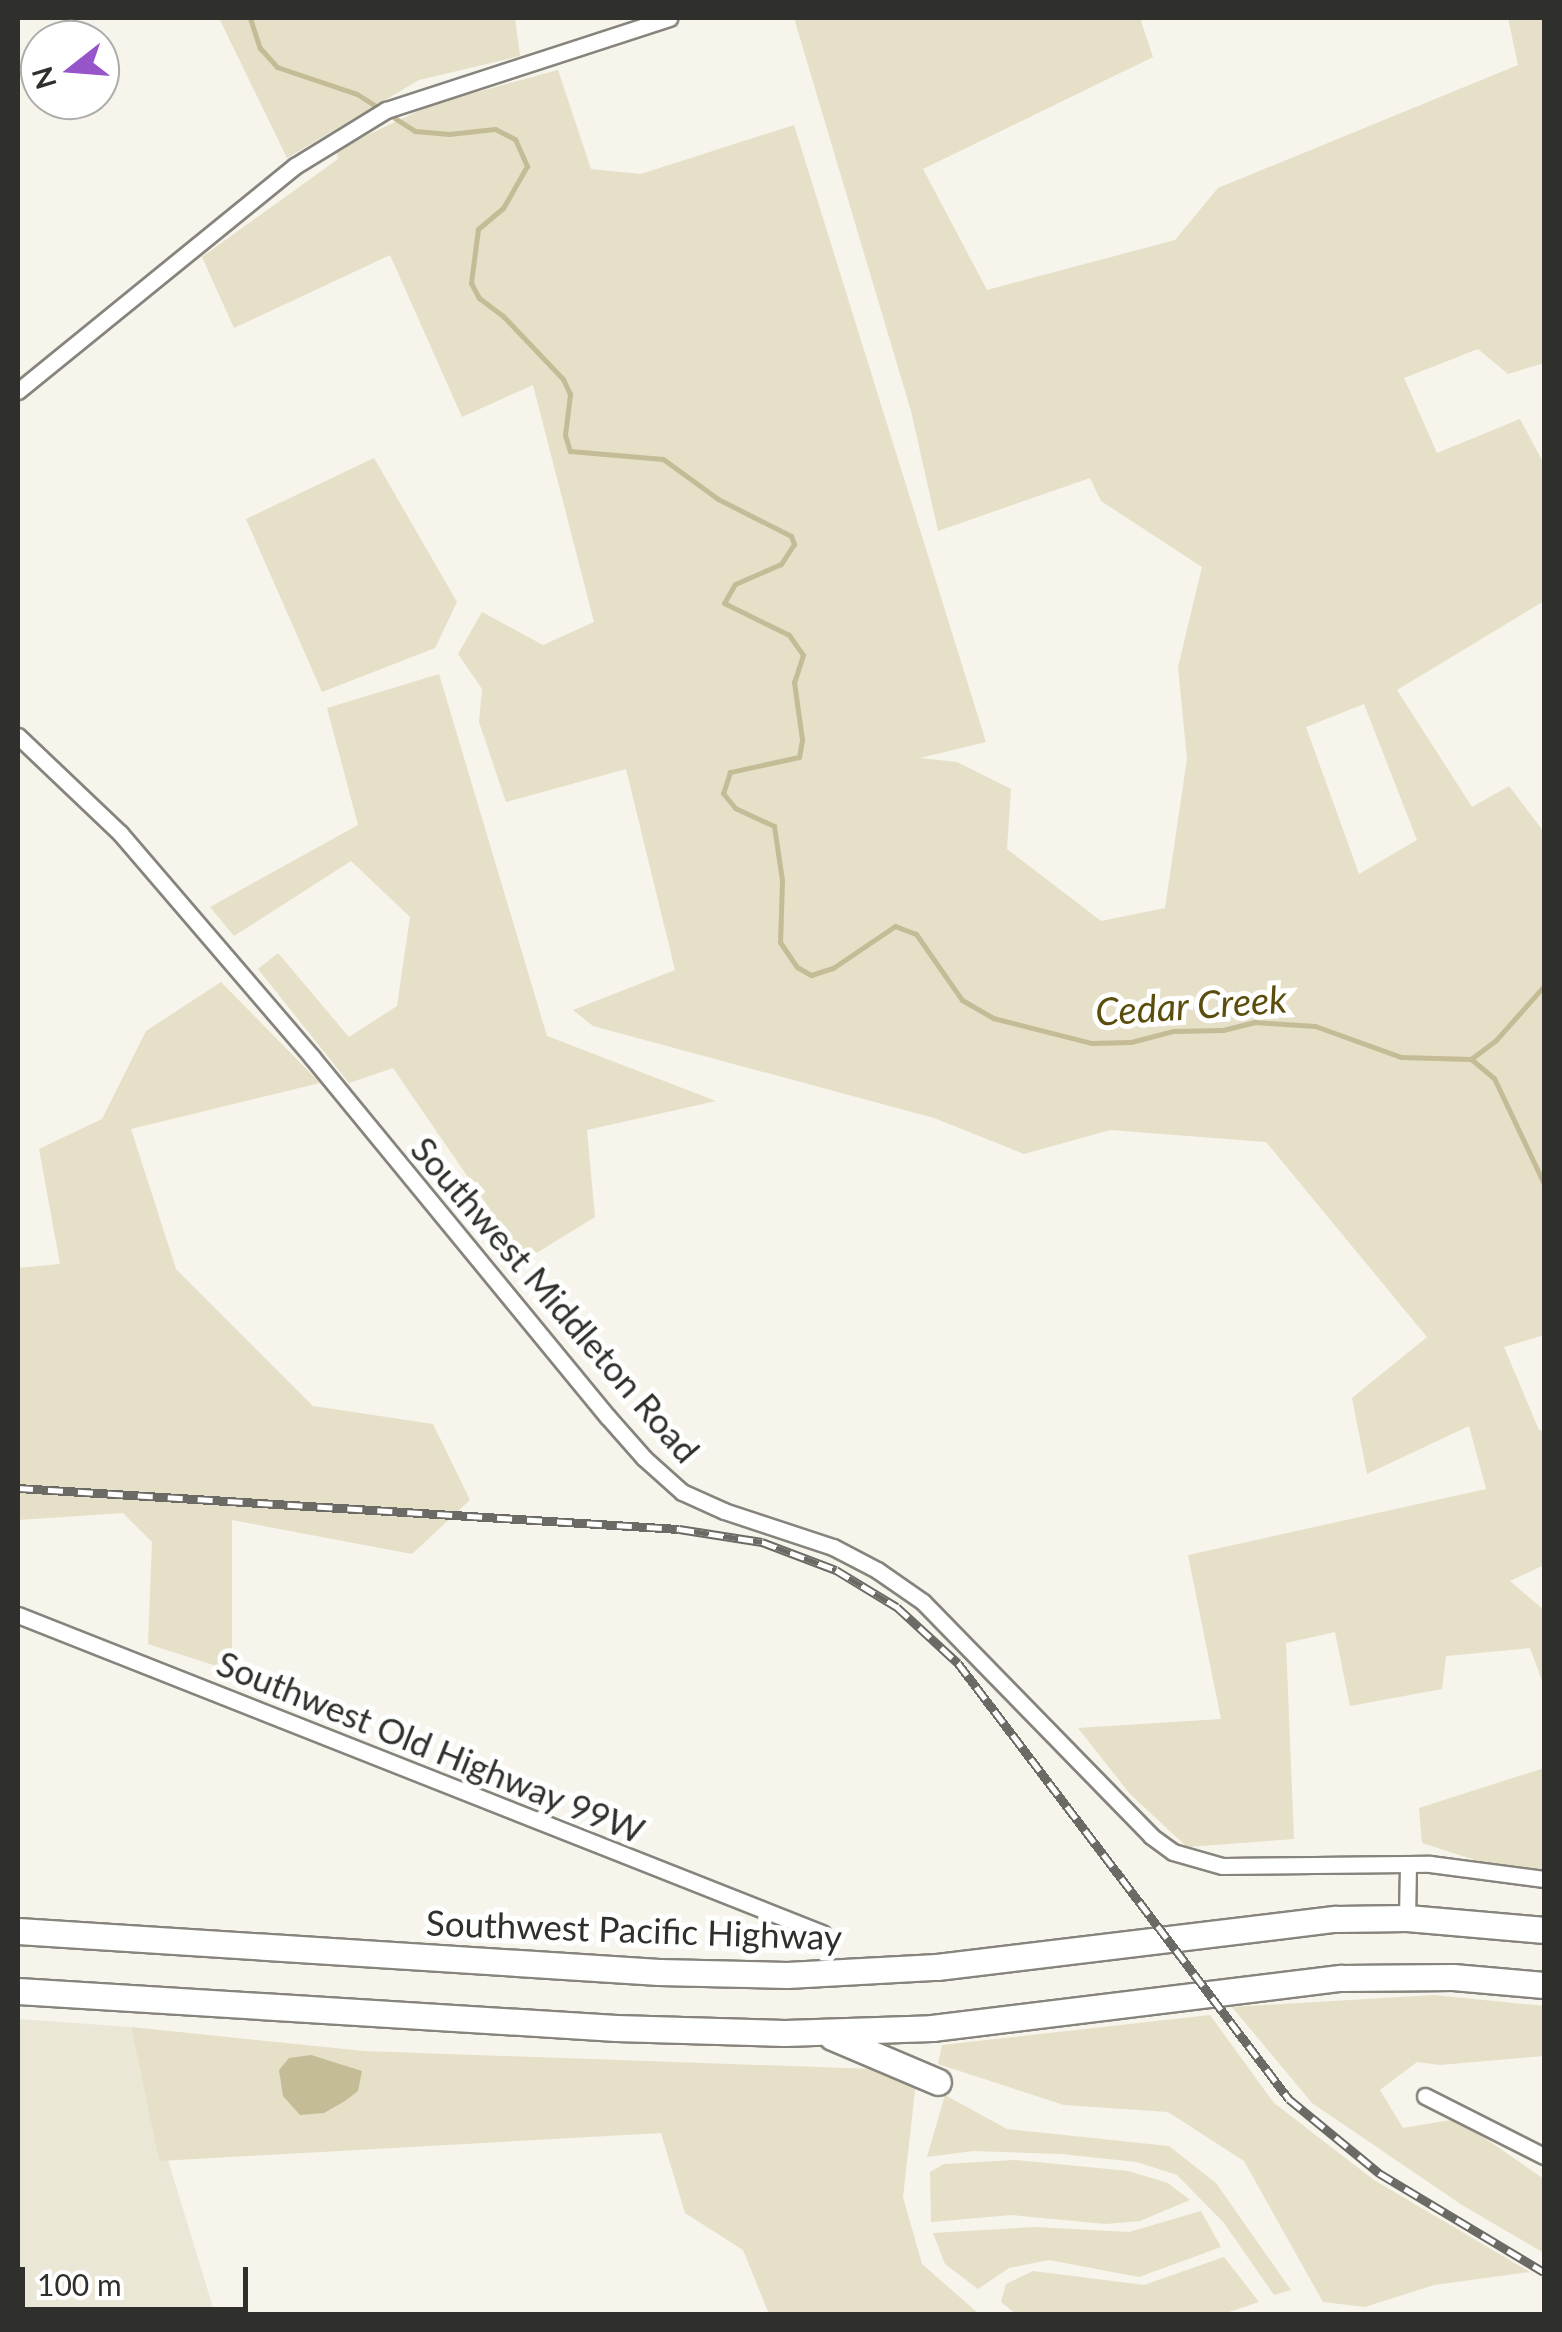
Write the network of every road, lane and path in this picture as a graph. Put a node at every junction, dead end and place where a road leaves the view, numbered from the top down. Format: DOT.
graph roads {
  1 [pos="668,18"];
  2 [pos="18,391"];
  3 [pos="18,736"];
  4 [pos="18,1615"];
  5 [pos="1408,1864"];
  6 [pos="1544,1879"];
  7 [pos="1407,1918"];
  8 [pos="1544,1930"];
  9 [pos="18,1931"];
  10 [pos="822,1933"];
  11 [pos="1544,1985"];
  12 [pos="18,1991"];
  13 [pos="822,2033"];
  14 [pos="938,2082"];
  15 [pos="1425,2096"];
  16 [pos="1544,2156"];
  1 -- 2 [label="street"];
  3 -- 5 [label="street, Southwest Middleton Road"];
  4 -- 10 [label="street, Southwest Old Highway 99W"];
  5 -- 6 [label="street, Southwest Middleton Road"];
  5 -- 7 [label="street"];
  7 -- 8 [label="highway, Southwest Pacific Highway"];
  7 -- 9 [label="highway, Southwest Pacific Highway"];
  11 -- 13 [label="highway"];
  12 -- 13 [label="highway"];
  13 -- 14 [label="highway"];
  15 -- 16 [label="street"];
}
